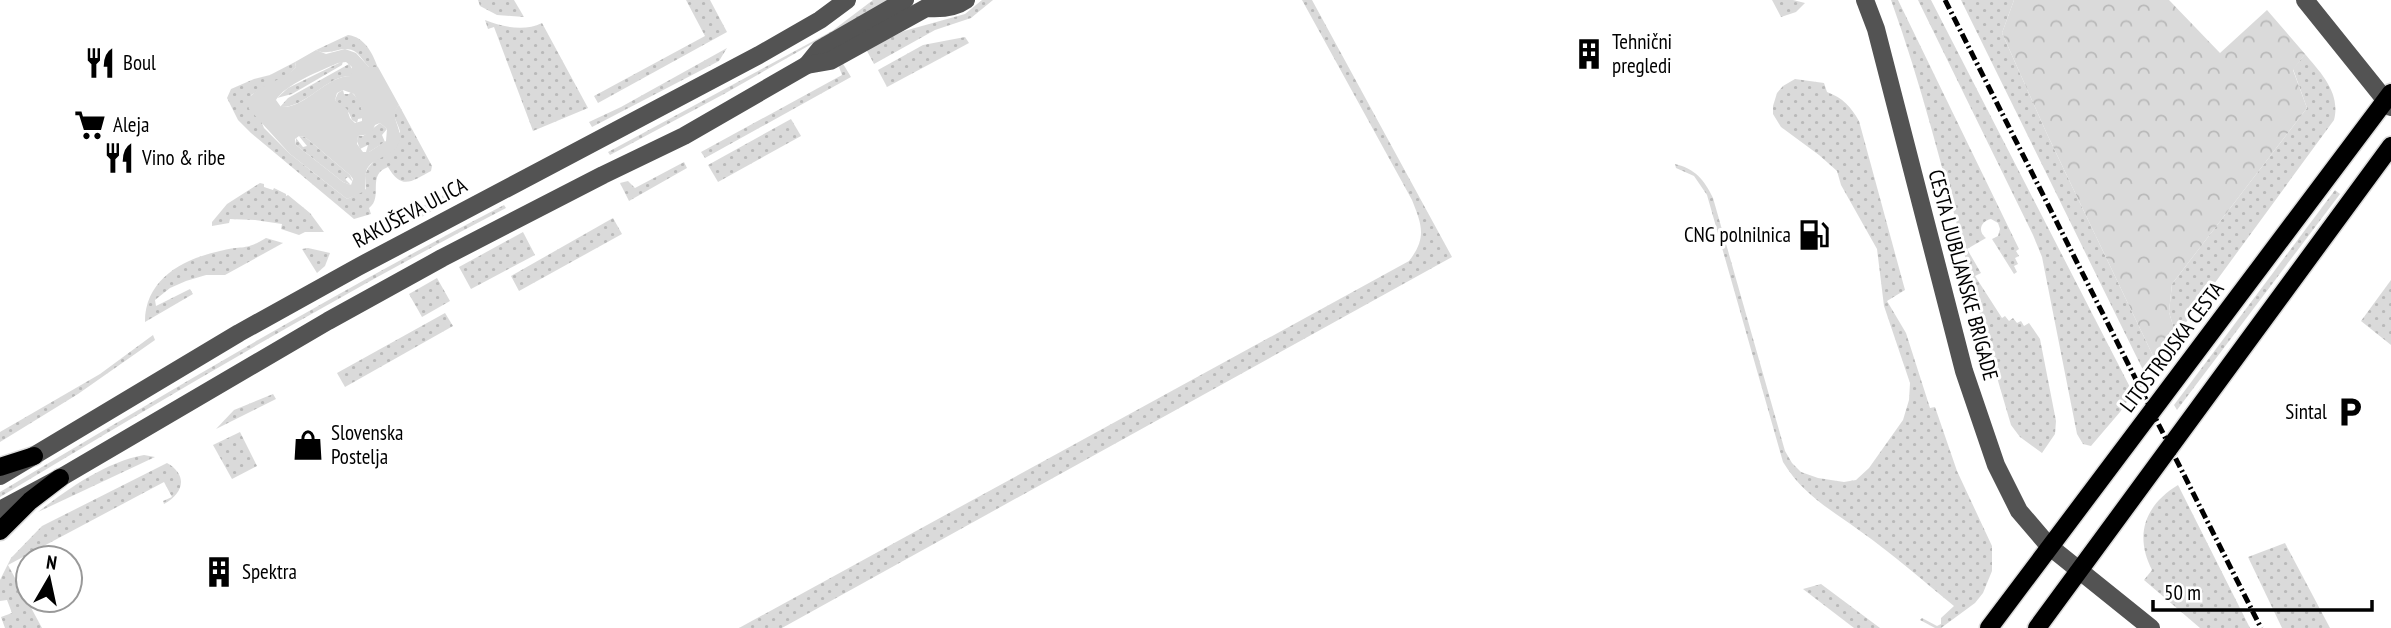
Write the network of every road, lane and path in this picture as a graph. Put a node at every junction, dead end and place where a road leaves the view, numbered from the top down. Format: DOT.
graph roads {
  1 [pos="847,0"];
  2 [pos="905,0"];
  3 [pos="966,0"];
  4 [pos="1865,0"];
  5 [pos="2305,0"];
  6 [pos="919,4"];
  7 [pos="807,65"];
  8 [pos="2389,100"];
  9 [pos="2391,146"];
  10 [pos="2337,164"];
  11 [pos="2362,183"];
  12 [pos="34,456"];
  13 [pos="0,467"];
  14 [pos="0,476"];
  15 [pos="60,478"];
  16 [pos="0,510"];
  17 [pos="0,531"];
  18 [pos="2049,546"];
  19 [pos="2078,572"];
  20 [pos="1989,628"];
  21 [pos="2037,628"];
  22 [pos="2151,628"];
  1 -- 12 [label="street, RAKUŠEVA ULICA"];
  2 -- 7 [label="street"];
  3 -- 6 [label="street"];
  4 -- 18 [label="street, CESTA LJUBLJANSKE BRIGADE"];
  5 -- 8 [label="street"];
  6 -- 7 [label="street"];
  7 -- 15 [label="street"];
  8 -- 10 [label="main road, LITOSTROJSKA CESTA"];
  9 -- 11 [label="main road"];
  10 -- 11 [label="main road"];
  10 -- 18 [label="main road, LITOSTROJSKA CESTA"];
  11 -- 19 [label="main road"];
  12 -- 13 [label="main road"];
  12 -- 14 [label="street, RAKUŠEVA ULICA"];
  15 -- 16 [label="street"];
  15 -- 17 [label="main road"];
  18 -- 19 [label="street, CESTA LJUBLJANSKE BRIGADE"];
  18 -- 20 [label="main road, LITOSTROJSKA CESTA"];
  19 -- 21 [label="main road"];
  19 -- 22 [label="street, CESTA LJUBLJANSKE BRIGADE"];
}
